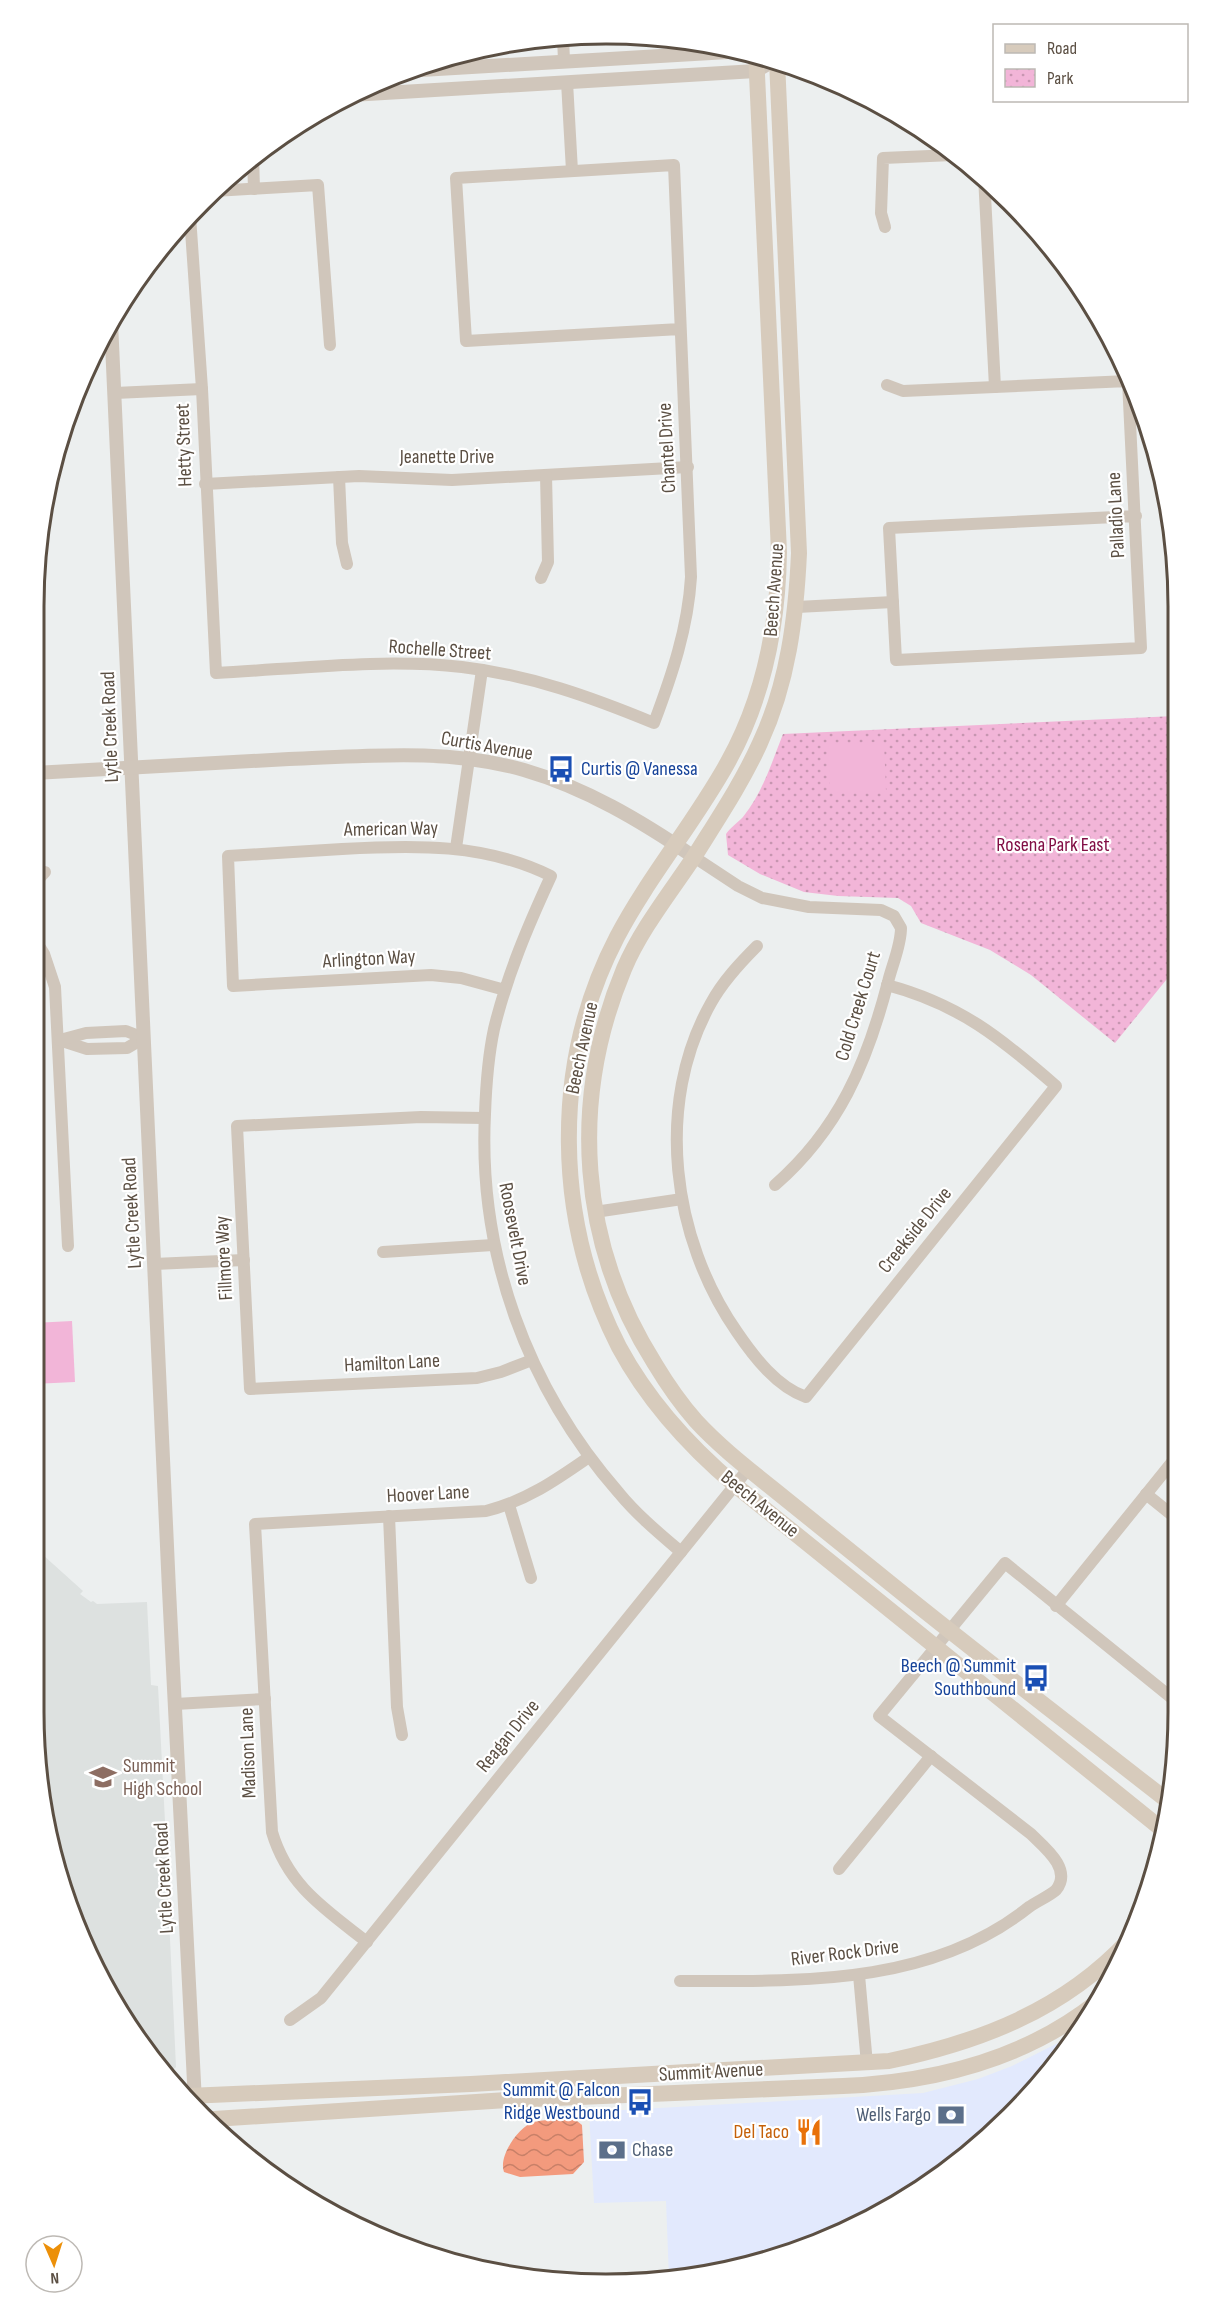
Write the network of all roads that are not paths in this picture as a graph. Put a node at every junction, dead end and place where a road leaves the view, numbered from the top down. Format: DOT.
graph roads {
  1 [pos="563,45"];
  2 [pos="710,53"];
  3 [pos="564,61"];
  4 [pos="756,64"];
  5 [pos="765,67"];
  6 [pos="440,69"];
  7 [pos="776,70"];
  8 [pos="756,71"];
  9 [pos="567,82"];
  10 [pos="375,94"];
  11 [pos="941,155"];
  12 [pos="253,168"];
  13 [pos="572,171"];
  14 [pos="254,189"];
  15 [pos="227,190"];
  16 [pos="985,190"];
  17 [pos="191,227"];
  18 [pos="885,227"];
  19 [pos="680,329"];
  20 [pos="112,338"];
  21 [pos="330,345"];
  22 [pos="1121,381"];
  23 [pos="887,385"];
  24 [pos="995,387"];
  25 [pos="201,388"];
  26 [pos="115,393"];
  27 [pos="1129,399"];
  28 [pos="688,467"];
  29 [pos="546,475"];
  30 [pos="339,477"];
  31 [pos="205,484"];
  32 [pos="1136,516"];
  33 [pos="347,564"];
  34 [pos="541,578"];
  35 [pos="893,602"];
  36 [pos="797,607"];
  37 [pos="482,670"];
  38 [pos="216,673"];
  39 [pos="654,723"];
  40 [pos="469,758"];
  41 [pos="131,767"];
  42 [pos="43,772"];
  43 [pos="675,844"];
  44 [pos="456,848"];
  45 [pos="694,857"];
  46 [pos="551,876"];
  47 [pos="897,920"];
  48 [pos="757,946"];
  49 [pos="43,952"];
  50 [pos="887,985"];
  51 [pos="233,986"];
  52 [pos="505,990"];
  53 [pos="144,1038"];
  54 [pos="59,1040"];
  55 [pos="484,1118"];
  56 [pos="775,1185"];
  57 [pos="682,1199"];
  58 [pos="595,1212"];
  59 [pos="493,1245"];
  60 [pos="68,1246"];
  61 [pos="383,1252"];
  62 [pos="244,1260"];
  63 [pos="154,1264"];
  64 [pos="532,1359"];
  65 [pos="250,1389"];
  66 [pos="589,1457"];
  67 [pos="1168,1467"];
  68 [pos="748,1468"];
  69 [pos="735,1485"];
  70 [pos="1146,1494"];
  71 [pos="509,1505"];
  72 [pos="1168,1512"];
  73 [pos="389,1516"];
  74 [pos="255,1524"];
  75 [pos="681,1552"];
  76 [pos="531,1578"];
  77 [pos="1056,1605"];
  78 [pos="949,1630"];
  79 [pos="935,1646"];
  80 [pos="1168,1695"];
  81 [pos="265,1699"];
  82 [pos="175,1704"];
  83 [pos="402,1735"];
  84 [pos="931,1756"];
  85 [pos="1162,1797"];
  86 [pos="1157,1826"];
  87 [pos="839,1869"];
  88 [pos="367,1942"];
  89 [pos="1113,1954"];
  90 [pos="859,1975"];
  91 [pos="680,1981"];
  92 [pos="1081,2013"];
  93 [pos="290,2020"];
  94 [pos="867,2064"];
  95 [pos="193,2094"];
  96 [pos="197,2098"];
  97 [pos="217,2119"];
  1 -- 3 [label="street"];
  2 -- 3 [label="street"];
  3 -- 6 [label="street"];
  4 -- 8 [label="main road, Beech Avenue"];
  5 -- 8 [label="street"];
  7 -- 36 [label="main road, Beech Avenue"];
  8 -- 9 [label="street"];
  8 -- 43 [label="main road, Beech Avenue"];
  9 -- 10 [label="street"];
  9 -- 13 [label="street"];
  11 -- 18 [label="street"];
  12 -- 14 [label="street"];
  13 -- 19 [label="street, Chantel Drive"];
  13 -- 19 [label="street"];
  14 -- 15 [label="street"];
  14 -- 21 [label="street"];
  16 -- 24 [label="street"];
  17 -- 25 [label="street, Hetty Street"];
  19 -- 28 [label="street, Chantel Drive"];
  20 -- 26 [label="street, Lytle Creek Road"];
  22 -- 24 [label="street, Palladio Lane"];
  23 -- 24 [label="street"];
  25 -- 26 [label="street"];
  25 -- 31 [label="street, Hetty Street"];
  26 -- 41 [label="street, Lytle Creek Road"];
  27 -- 32 [label="street, Palladio Lane"];
  28 -- 29 [label="street, Jeanette Drive"];
  28 -- 39 [label="street, Chantel Drive"];
  29 -- 30 [label="street, Jeanette Drive"];
  29 -- 34 [label="street"];
  30 -- 31 [label="street, Jeanette Drive"];
  30 -- 33 [label="street"];
  31 -- 38 [label="street, Hetty Street"];
  32 -- 35 [label="street"];
  32 -- 35 [label="street, Palladio Lane"];
  35 -- 36 [label="street"];
  36 -- 45 [label="main road, Beech Avenue"];
  37 -- 38 [label="street, Rochelle Street"];
  37 -- 39 [label="street, Rochelle Street"];
  37 -- 40 [label="street"];
  40 -- 41 [label="street, Curtis Avenue"];
  40 -- 43 [label="street, Curtis Avenue"];
  40 -- 44 [label="street"];
  41 -- 42 [label="street, Curtis Avenue"];
  41 -- 53 [label="street, Lytle Creek Road"];
  43 -- 45 [label="street, Curtis Avenue"];
  43 -- 69 [label="main road, Beech Avenue"];
  44 -- 46 [label="street, American Way"];
  44 -- 51 [label="street, American Way"];
  45 -- 47 [label="street, Curtis Avenue"];
  45 -- 58 [label="main road, Beech Avenue"];
  46 -- 52 [label="street, Roosevelt Drive"];
  47 -- 50 [label="street, Cold Creek Court"];
  48 -- 57 [label="street"];
  49 -- 54 [label="street"];
  50 -- 56 [label="street, Cold Creek Court"];
  50 -- 57 [label="street, Creekside Drive"];
  51 -- 52 [label="street, Arlington Way"];
  52 -- 55 [label="street, Roosevelt Drive"];
  53 -- 54 [label="street"];
  53 -- 63 [label="street, Lytle Creek Road"];
  54 -- 60 [label="street"];
  55 -- 59 [label="street, Roosevelt Drive"];
  55 -- 62 [label="street, Fillmore Way"];
  57 -- 58 [label="street"];
  58 -- 68 [label="main road, Beech Avenue"];
  59 -- 61 [label="street"];
  59 -- 64 [label="street, Roosevelt Drive"];
  62 -- 63 [label="street"];
  62 -- 65 [label="street, Fillmore Way"];
  63 -- 82 [label="street, Lytle Creek Road"];
  64 -- 65 [label="street, Hamilton Lane"];
  64 -- 66 [label="street, Roosevelt Drive"];
  66 -- 71 [label="street, Hoover Lane"];
  66 -- 75 [label="street, Roosevelt Drive"];
  67 -- 70 [label="street"];
  68 -- 69 [label="street, Reagan Drive"];
  68 -- 78 [label="main road, Beech Avenue"];
  69 -- 75 [label="street, Reagan Drive"];
  69 -- 79 [label="main road, Beech Avenue"];
  70 -- 72 [label="street"];
  70 -- 77 [label="street"];
  71 -- 73 [label="street, Hoover Lane"];
  71 -- 76 [label="street"];
  73 -- 74 [label="street, Hoover Lane"];
  73 -- 83 [label="street"];
  74 -- 81 [label="street, Madison Lane"];
  75 -- 88 [label="street, Reagan Drive"];
  77 -- 78 [label="street"];
  77 -- 80 [label="street"];
  78 -- 79 [label="street"];
  78 -- 85 [label="main road, Beech Avenue"];
  79 -- 84 [label="street"];
  79 -- 86 [label="main road, Beech Avenue"];
  81 -- 82 [label="street"];
  81 -- 88 [label="street, Madison Lane"];
  82 -- 95 [label="street, Lytle Creek Road"];
  84 -- 87 [label="street"];
  84 -- 90 [label="street, River Rock Drive"];
  88 -- 93 [label="street, Reagan Drive"];
  89 -- 94 [label="main road, Summit Avenue"];
  90 -- 91 [label="street, River Rock Drive"];
  90 -- 94 [label="street"];
  92 -- 97 [label="main road, Summit Avenue"];
  94 -- 96 [label="main road, Summit Avenue"];
}
